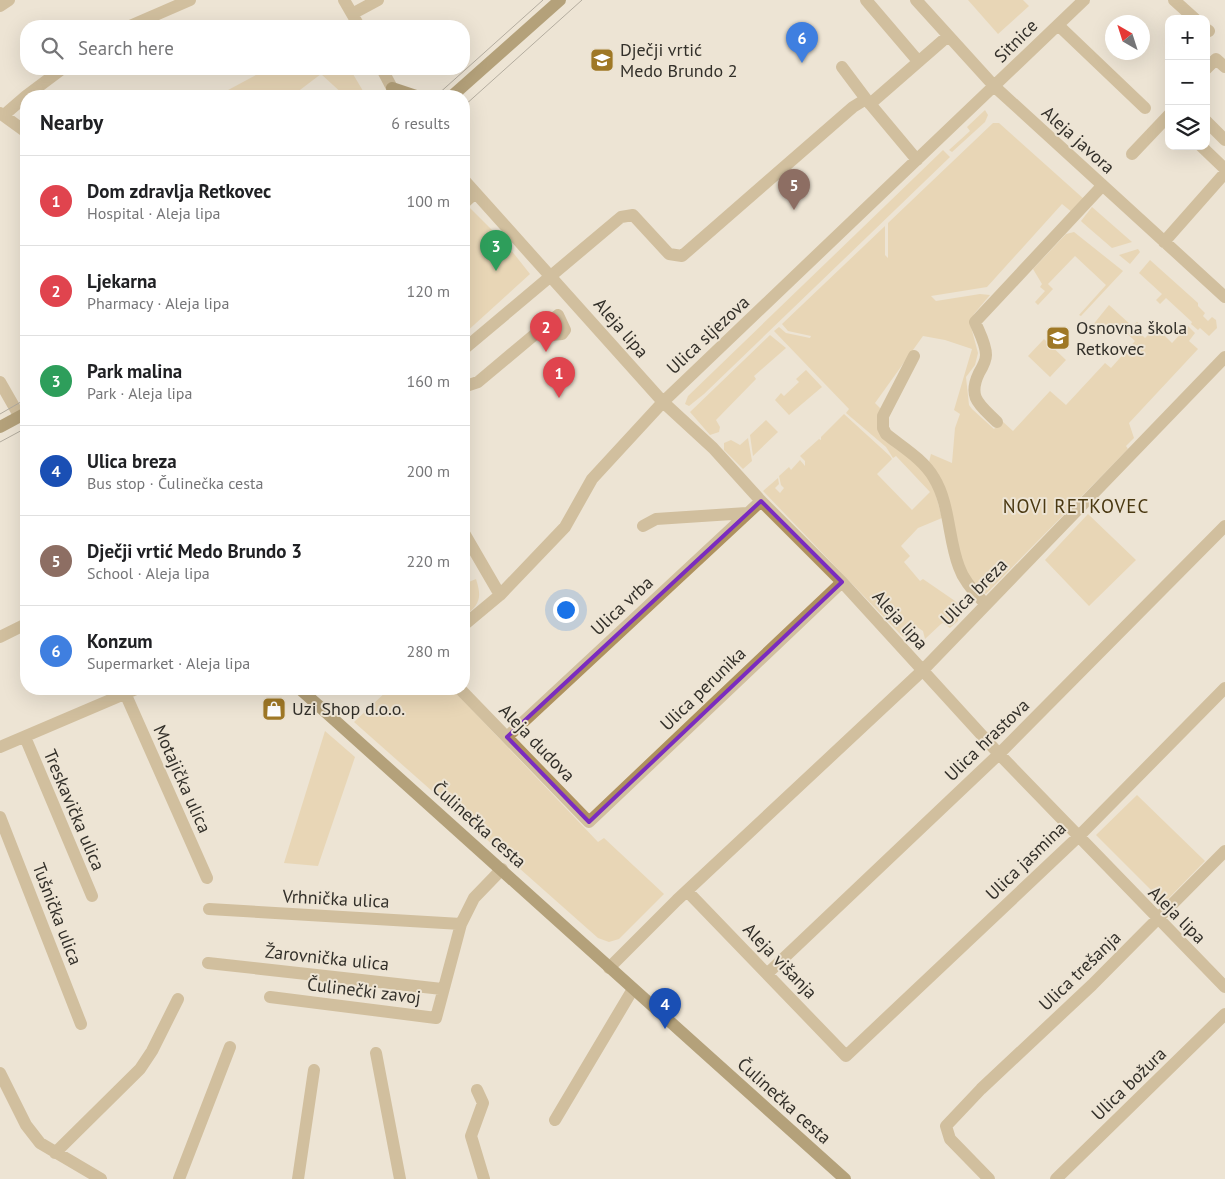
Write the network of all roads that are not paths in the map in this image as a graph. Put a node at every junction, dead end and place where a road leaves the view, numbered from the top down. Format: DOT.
graph roads {
  1 [pos="9,0"];
  2 [pos="190,0"];
  3 [pos="344,0"];
  4 [pos="358,0"];
  5 [pos="378,0"];
  6 [pos="560,0"];
  7 [pos="866,0"];
  8 [pos="916,0"];
  9 [pos="1084,0"];
  10 [pos="1174,0"];
  11 [pos="0,6"];
  12 [pos="352,14"];
  13 [pos="1191,15"];
  14 [pos="144,20"];
  15 [pos="356,20"];
  16 [pos="1058,25"];
  17 [pos="948,36"];
  18 [pos="918,62"];
  19 [pos="1210,65"];
  20 [pos="842,67"];
  21 [pos="1225,67"];
  22 [pos="54,75"];
  23 [pos="385,75"];
  24 [pos="995,87"];
  25 [pos="34,90"];
  26 [pos="393,90"];
  27 [pos="458,90"];
  28 [pos="20,100"];
  29 [pos="868,102"];
  30 [pos="1145,108"];
  31 [pos="2,114"];
  32 [pos="1165,119"];
  33 [pos="1210,125"];
  34 [pos="20,128"];
  35 [pos="1225,140"];
  36 [pos="1205,150"];
  37 [pos="1132,154"];
  38 [pos="918,160"];
  39 [pos="1225,171"];
  40 [pos="1102,186"];
  41 [pos="470,187"];
  42 [pos="475,193"];
  43 [pos="470,197"];
  44 [pos="1164,242"];
  45 [pos="551,275"];
  46 [pos="1225,297"];
  47 [pos="558,315"];
  48 [pos="470,344"];
  49 [pos="914,356"];
  50 [pos="1225,357"];
  51 [pos="0,382"];
  52 [pos="470,385"];
  53 [pos="663,402"];
  54 [pos="20,413"];
  55 [pos="20,420"];
  56 [pos="997,422"];
  57 [pos="0,427"];
  58 [pos="761,501"];
  59 [pos="747,514"];
  60 [pos="642,526"];
  61 [pos="1225,526"];
  62 [pos="470,543"];
  63 [pos="842,582"];
  64 [pos="500,595"];
  65 [pos="986,605"];
  66 [pos="470,620"];
  67 [pos="20,627"];
  68 [pos="0,637"];
  69 [pos="922,671"];
  70 [pos="1225,688"];
  71 [pos="121,695"];
  72 [pos="132,695"];
  73 [pos="307,695"];
  74 [pos="466,695"];
  75 [pos="25,736"];
  76 [pos="507,737"];
  77 [pos="0,747"];
  78 [pos="999,754"];
  79 [pos="0,818"];
  80 [pos="589,822"];
  81 [pos="1078,836"];
  82 [pos="1225,852"];
  83 [pos="502,869"];
  84 [pos="207,878"];
  85 [pos="688,891"];
  86 [pos="92,896"];
  87 [pos="209,909"];
  88 [pos="1157,920"];
  89 [pos="461,924"];
  90 [pos="208,963"];
  91 [pos="610,968"];
  92 [pos="768,973"];
  93 [pos="1225,988"];
  94 [pos="442,989"];
  95 [pos="632,989"];
  96 [pos="270,997"];
  97 [pos="178,999"];
  98 [pos="1225,1014"];
  99 [pos="81,1024"];
  100 [pos="230,1047"];
  101 [pos="376,1053"];
  102 [pos="846,1056"];
  103 [pos="314,1070"];
  104 [pos="0,1073"];
  105 [pos="477,1090"];
  106 [pos="555,1120"];
  107 [pos="55,1153"];
  108 [pos="102,1179"];
  109 [pos="179,1179"];
  110 [pos="298,1179"];
  111 [pos="400,1179"];
  112 [pos="484,1179"];
  113 [pos="845,1179"];
  114 [pos="988,1179"];
  115 [pos="1056,1179"];
  1 -- 11 [label="street"];
  2 -- 14 [label="street"];
  3 -- 12 [label="street"];
  4 -- 12 [label="street"];
  5 -- 12 [label="street"];
  6 -- 27 [label="main road"];
  7 -- 18 [label="street"];
  8 -- 17 [label="street, Aleja javora"];
  9 -- 16 [label="street, Sitnice"];
  10 -- 13 [label="street"];
  12 -- 15 [label="street"];
  16 -- 24 [label="street, Sitnice"];
  16 -- 30 [label="street"];
  17 -- 18 [label="street"];
  17 -- 24 [label="street, Aleja javora"];
  18 -- 29 [label="street"];
  19 -- 21 [label="street"];
  20 -- 29 [label="street"];
  22 -- 25 [label="street"];
  23 -- 26 [label="street"];
  24 -- 38 [label="street, Ulica sljezova"];
  24 -- 40 [label="street, Aleja javora"];
  28 -- 31 [label="street"];
  29 -- 38 [label="street"];
  29 -- 45 [label="street"];
  31 -- 34 [label="street"];
  32 -- 37 [label="street"];
  33 -- 35 [label="street"];
  36 -- 39 [label="street"];
  38 -- 53 [label="street, Ulica sljezova"];
  39 -- 44 [label="street"];
  40 -- 44 [label="street, Aleja javora"];
  40 -- 56 [label="street"];
  41 -- 42 [label="street, Aleja lipa"];
  42 -- 43 [label="street"];
  42 -- 45 [label="street, Aleja lipa"];
  44 -- 46 [label="street, Aleja javora"];
  45 -- 48 [label="street"];
  45 -- 53 [label="street, Aleja lipa"];
  47 -- 52 [label="street"];
  49 -- 65 [label="street"];
  50 -- 65 [label="street, Ulica breza"];
  51 -- 54 [label="street"];
  53 -- 58 [label="street, Aleja lipa"];
  53 -- 64 [label="street, Ulica sljezova"];
  55 -- 57 [label="main road"];
  58 -- 59 [label="street, Ulica vrba"];
  58 -- 63 [label="street, Aleja lipa"];
  59 -- 60 [label="street"];
  59 -- 76 [label="street, Ulica vrba"];
  61 -- 78 [label="street, Ulica hrastova"];
  62 -- 64 [label="street"];
  63 -- 69 [label="street, Aleja lipa"];
  63 -- 80 [label="street, Ulica perunika"];
  64 -- 66 [label="street, Ulica sljezova"];
  65 -- 69 [label="street, Ulica breza"];
  67 -- 68 [label="street"];
  69 -- 78 [label="street, Aleja lipa"];
  69 -- 85 [label="street, Ulica breza"];
  70 -- 81 [label="street, Ulica jasmina"];
  71 -- 75 [label="street, Treskavička ulica"];
  72 -- 84 [label="street, Motajička ulica"];
  73 -- 83 [label="main road, Čulinečka cesta"];
  74 -- 76 [label="street, Aleja dudova"];
  75 -- 77 [label="street, Treskavička ulica"];
  75 -- 86 [label="street, Treskavička ulica"];
  76 -- 80 [label="street, Aleja dudova"];
  78 -- 81 [label="street, Aleja lipa"];
  78 -- 92 [label="street, Ulica hrastova"];
  79 -- 99 [label="street, Tušnička ulica"];
  81 -- 88 [label="street, Aleja lipa"];
  81 -- 102 [label="street, Ulica jasmina"];
  82 -- 88 [label="street, Ulica trešanja"];
  83 -- 89 [label="street, Čulinečki zavoj"];
  83 -- 91 [label="main road, Čulinečka cesta"];
  85 -- 91 [label="street, Ulica breza"];
  85 -- 92 [label="street, Aleja višanja"];
  87 -- 89 [label="street, Vrhnička ulica"];
  88 -- 93 [label="street, Aleja lipa"];
  88 -- 114 [label="street, Ulica trešanja"];
  89 -- 94 [label="street, Čulinečki zavoj"];
  90 -- 94 [label="street, Žarovnička ulica"];
  91 -- 95 [label="main road, Čulinečka cesta"];
  92 -- 102 [label="street, Aleja višanja"];
  94 -- 96 [label="street, Čulinečki zavoj"];
  95 -- 106 [label="street"];
  95 -- 113 [label="main road, Čulinečka cesta"];
  97 -- 107 [label="street"];
  98 -- 115 [label="street, Ulica božura"];
  100 -- 109 [label="street"];
  101 -- 111 [label="street"];
  103 -- 110 [label="street"];
  104 -- 107 [label="street"];
  105 -- 112 [label="street"];
  107 -- 108 [label="street"];
}
